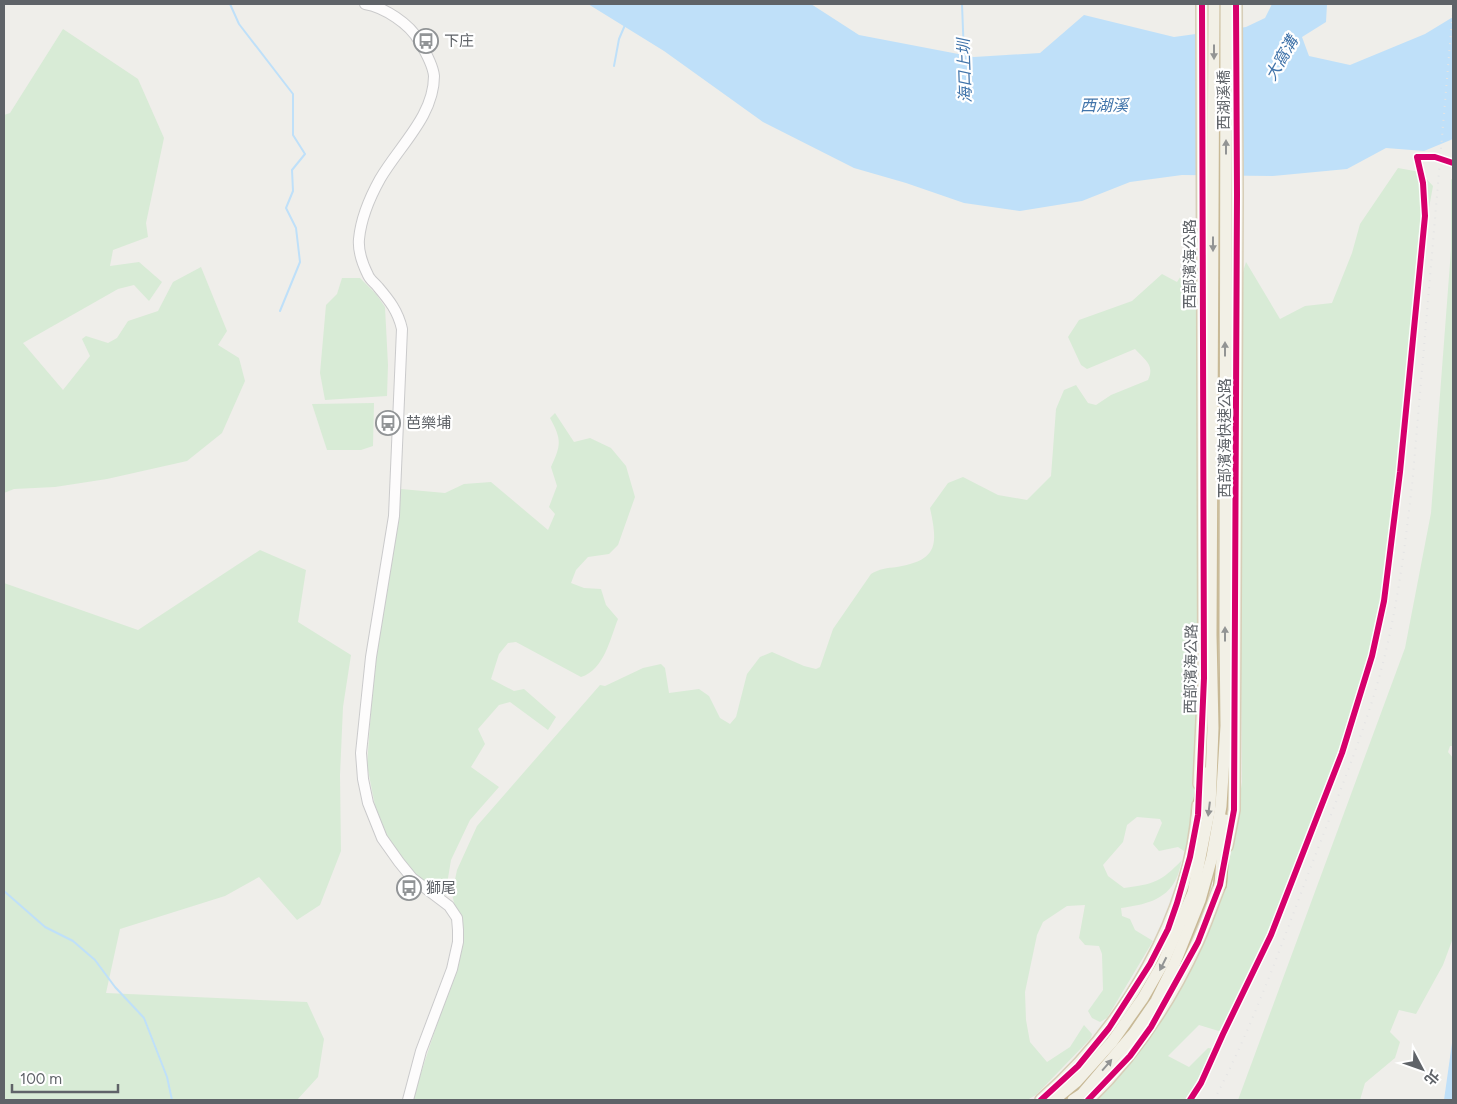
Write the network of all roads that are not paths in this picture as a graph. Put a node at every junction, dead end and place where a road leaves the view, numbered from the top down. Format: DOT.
graph roads {
  1 [pos="364,4"];
  2 [pos="1202,4"];
  3 [pos="1214,4"];
  4 [pos="1226,4"];
  5 [pos="1236,4"];
  6 [pos="1202,190"];
  7 [pos="1231,196"];
  8 [pos="1212,674"];
  9 [pos="1226,726"];
  10 [pos="1198,815"];
  11 [pos="1220,885"];
  12 [pos="408,1100"];
  13 [pos="1041,1100"];
  14 [pos="1054,1100"];
  15 [pos="1073,1100"];
  16 [pos="1088,1100"];
  1 -- 12 [label="main road"];
  2 -- 6 [label="main road, 西湖溪橋"];
  3 -- 8 [label="highway, 西部濱海快速公路, one-way"];
  7 -- 4 [label="highway, 西部濱海快速公路, one-way"];
  5 -- 7 [label="main road, 西湖溪橋"];
  6 -- 10 [label="main road, 西部濱海公路"];
  9 -- 7 [label="highway, 西部濱海快速公路, one-way"];
  7 -- 11 [label="main road"];
  8 -- 10 [label="highway"];
  8 -- 14 [label="highway, 西部濱海快速公路, one-way"];
  9 -- 11 [label="highway"];
  15 -- 9 [label="highway, 西部濱海快速公路, one-way"];
  10 -- 13 [label="main road, 西部濱海公路"];
  11 -- 16 [label="main road"];
}
